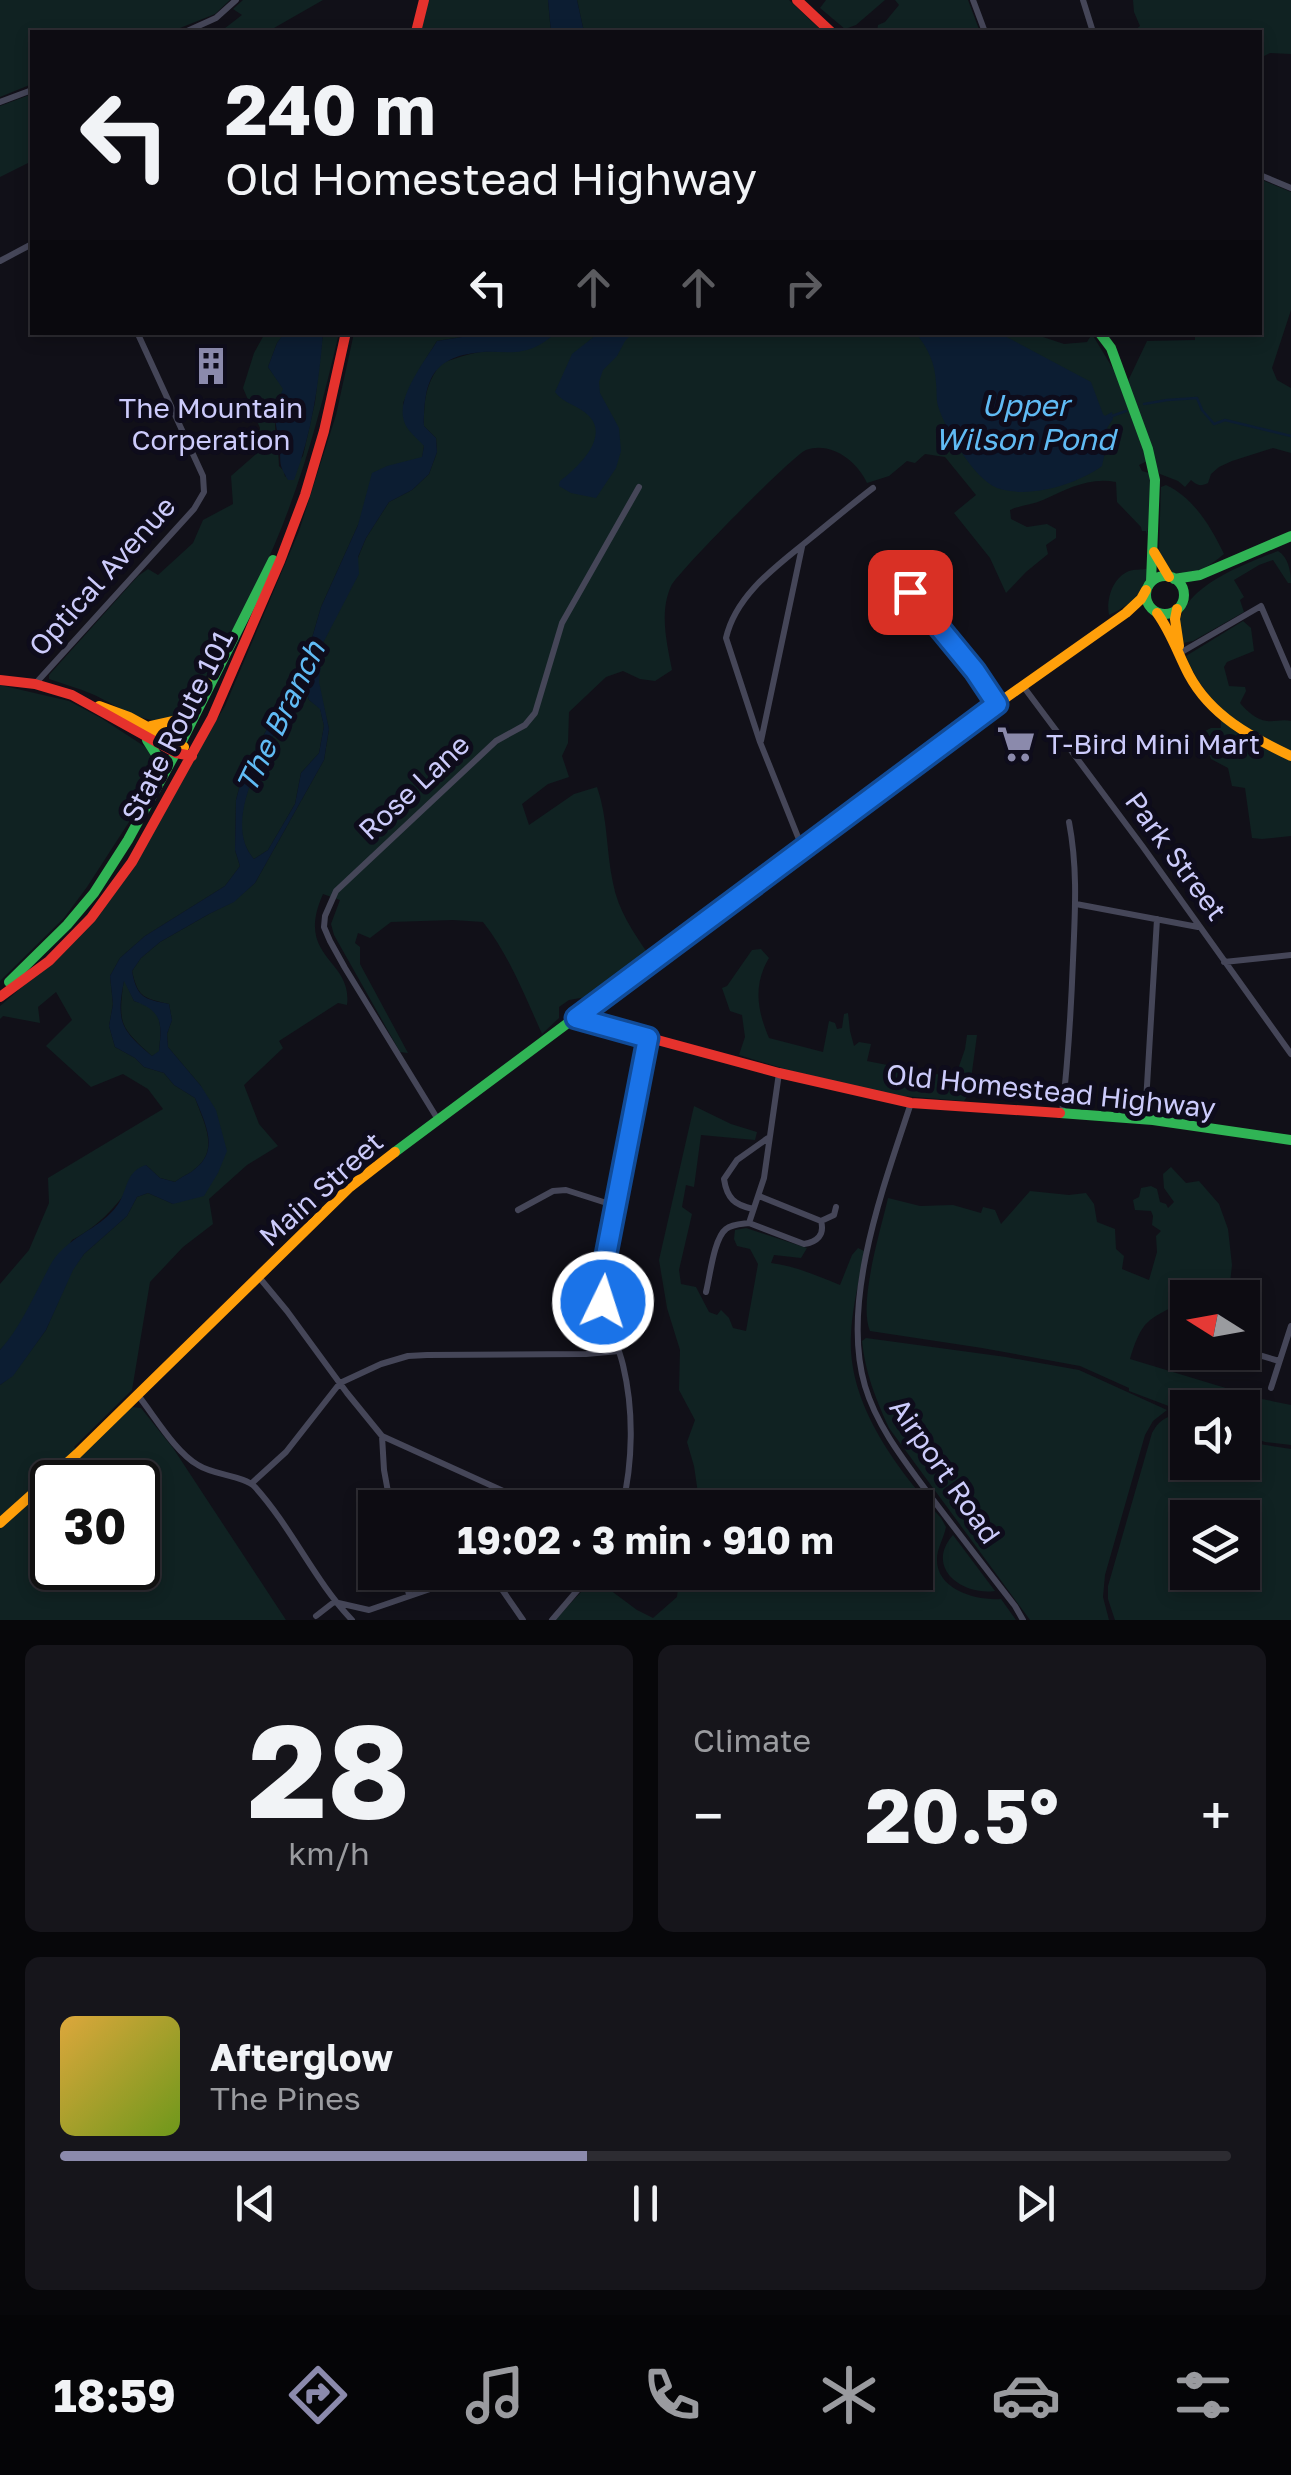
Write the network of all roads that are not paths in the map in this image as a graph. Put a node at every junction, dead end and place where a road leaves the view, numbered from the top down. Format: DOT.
graph roads {
  1 [pos="236,0"];
  2 [pos="424,0"];
  3 [pos="797,0"];
  4 [pos="973,0"];
  5 [pos="1083,0"];
  6 [pos="189,30"];
  7 [pos="416,30"];
  8 [pos="829,30"];
  9 [pos="984,30"];
  10 [pos="1092,30"];
  11 [pos="30,91"];
  12 [pos="0,102"];
  13 [pos="1262,176"];
  14 [pos="1291,188"];
  15 [pos="30,245"];
  16 [pos="0,261"];
  17 [pos="138,335"];
  18 [pos="345,335"];
  19 [pos="1100,335"];
  20 [pos="1107,335"];
  21 [pos="1110,348"];
  22 [pos="324,430"];
  23 [pos="638,487"];
  24 [pos="873,488"];
  25 [pos="1291,536"];
  26 [pos="803,544"];
  27 [pos="1152,550"];
  28 [pos="888,566"];
  29 [pos="1211,571"];
  30 [pos="1171,578"];
  31 [pos="1149,586"];
  32 [pos="1180,605"];
  33 [pos="1157,612"];
  34 [pos="1126,614"];
  35 [pos="1180,653"];
  36 [pos="223,661"];
  37 [pos="1291,676"];
  38 [pos="0,680"];
  39 [pos="35,684"];
  40 [pos="1023,686"];
  41 [pos="997,704"];
  42 [pos="145,730"];
  43 [pos="760,742"];
  44 [pos="178,748"];
  45 [pos="192,756"];
  46 [pos="1291,756"];
  47 [pos="153,794"];
  48 [pos="1068,822"];
  49 [pos="802,848"];
  50 [pos="1076,904"];
  51 [pos="1156,919"];
  52 [pos="1200,927"];
  53 [pos="1291,955"];
  54 [pos="1224,962"];
  55 [pos="0,994"];
  56 [pos="576,1018"];
  57 [pos="648,1038"];
  58 [pos="1291,1054"];
  59 [pos="778,1073"];
  60 [pos="911,1103"];
  61 [pos="1062,1114"];
  62 [pos="438,1119"];
  63 [pos="1145,1119"];
  64 [pos="769,1138"];
  65 [pos="1291,1140"];
  66 [pos="759,1196"];
  67 [pos="616,1206"];
  68 [pos="836,1207"];
  69 [pos="753,1209"];
  70 [pos="518,1210"];
  71 [pos="821,1221"];
  72 [pos="750,1223"];
  73 [pos="258,1276"];
  74 [pos="706,1292"];
  75 [pos="1291,1326"];
  76 [pos="619,1350"];
  77 [pos="1260,1355"];
  78 [pos="1280,1361"];
  79 [pos="340,1383"];
  80 [pos="1270,1388"];
  81 [pos="138,1394"];
  82 [pos="382,1436"];
  83 [pos="252,1482"];
  84 [pos="387,1490"];
  85 [pos="501,1490"];
  86 [pos="625,1490"];
  87 [pos="0,1523"];
  88 [pos="408,1590"];
  89 [pos="426,1590"];
  90 [pos="502,1590"];
  91 [pos="578,1590"];
  92 [pos="409,1595"];
  93 [pos="334,1602"];
  94 [pos="316,1616"];
  95 [pos="352,1620"];
  96 [pos="523,1620"];
  97 [pos="552,1620"];
  98 [pos="1023,1620"];
  1 -- 6 [label="street"];
  2 -- 7 [label="main road"];
  3 -- 8 [label="main road"];
  4 -- 9 [label="street"];
  5 -- 10 [label="street"];
  11 -- 12 [label="street"];
  13 -- 14 [label="street"];
  15 -- 16 [label="street"];
  17 -- 39 [label="street, Optical Avenue"];
  18 -- 22 [label="main road, State Route 101"];
  19 -- 21 [label="main road"];
  20 -- 21 [label="street"];
  21 -- 27 [label="main road"];
  22 -- 36 [label="main road, State Route 101"];
  22 -- 45 [label="main road, State Route 101"];
  23 -- 62 [label="street, Rose Lane"];
  24 -- 26 [label="street"];
  25 -- 29 [label="main road"];
  26 -- 43 [label="street"];
  26 -- 43 [label="street"];
  27 -- 30 [label="main road"];
  27 -- 31 [label="main road"];
  28 -- 41 [label="street"];
  29 -- 30 [label="main road"];
  29 -- 32 [label="main road"];
  30 -- 31 [label="main road"];
  30 -- 32 [label="main road"];
  31 -- 33 [label="main road"];
  31 -- 34 [label="main road, Main Street"];
  32 -- 33 [label="main road"];
  32 -- 35 [label="main road"];
  33 -- 34 [label="main road"];
  33 -- 35 [label="main road"];
  34 -- 40 [label="main road, Main Street"];
  35 -- 37 [label="street"];
  35 -- 46 [label="main road"];
  36 -- 42 [label="main road"];
  36 -- 44 [label="main road, State Route 101"];
  38 -- 39 [label="main road, Optical Avenue"];
  39 -- 42 [label="main road, Optical Avenue"];
  40 -- 41 [label="main road, Main Street"];
  40 -- 52 [label="street, Park Street"];
  41 -- 49 [label="main road, Main Street"];
  42 -- 44 [label="main road, Optical Avenue"];
  42 -- 47 [label="main road"];
  43 -- 49 [label="street"];
  44 -- 45 [label="main road, Optical Avenue"];
  44 -- 47 [label="main road, State Route 101"];
  45 -- 55 [label="main road, State Route 101"];
  47 -- 55 [label="main road, State Route 101"];
  48 -- 50 [label="street"];
  49 -- 56 [label="main road, Main Street"];
  50 -- 51 [label="street"];
  50 -- 61 [label="street"];
  51 -- 52 [label="street"];
  51 -- 63 [label="street"];
  52 -- 54 [label="street, Park Street"];
  53 -- 54 [label="street"];
  54 -- 58 [label="street, Park Street"];
  56 -- 57 [label="main road, Old Homestead Highway"];
  56 -- 62 [label="main road, Main Street"];
  57 -- 59 [label="main road, Old Homestead Highway"];
  57 -- 67 [label="street"];
  59 -- 60 [label="main road, Old Homestead Highway"];
  59 -- 64 [label="street"];
  60 -- 61 [label="main road, Old Homestead Highway"];
  60 -- 98 [label="street, Airport Road"];
  61 -- 63 [label="main road, Old Homestead Highway"];
  62 -- 73 [label="main road, Main Street"];
  63 -- 65 [label="main road, Old Homestead Highway"];
  64 -- 66 [label="street"];
  64 -- 69 [label="street"];
  66 -- 69 [label="street"];
  66 -- 71 [label="street"];
  67 -- 70 [label="street"];
  67 -- 76 [label="street"];
  68 -- 71 [label="street"];
  69 -- 72 [label="street"];
  71 -- 72 [label="street"];
  72 -- 74 [label="street"];
  73 -- 79 [label="street"];
  73 -- 81 [label="main road, Main Street"];
  75 -- 78 [label="street"];
  76 -- 79 [label="street"];
  76 -- 86 [label="street"];
  77 -- 78 [label="street"];
  78 -- 80 [label="street"];
  79 -- 82 [label="street"];
  79 -- 83 [label="street"];
  81 -- 83 [label="street"];
  81 -- 87 [label="main road, Main Street"];
  82 -- 84 [label="street"];
  82 -- 85 [label="street"];
  83 -- 93 [label="street"];
  88 -- 92 [label="street"];
  89 -- 92 [label="street"];
  90 -- 96 [label="street"];
  91 -- 97 [label="street"];
  92 -- 93 [label="street"];
  93 -- 94 [label="street"];
  93 -- 95 [label="street"];
}
